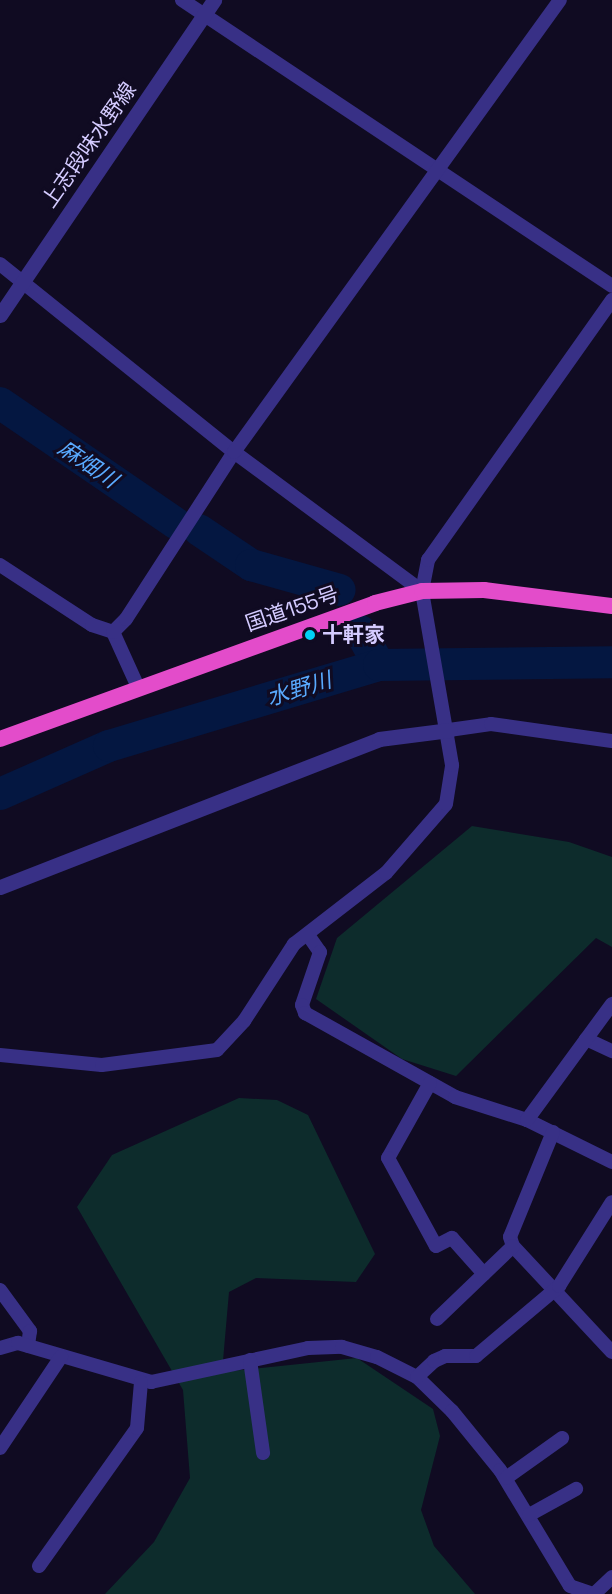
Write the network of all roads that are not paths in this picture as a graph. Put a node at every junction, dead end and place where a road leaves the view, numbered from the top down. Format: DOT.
graph roads {
  1 [pos="182,0"];
  2 [pos="214,0"];
  3 [pos="560,0"];
  4 [pos="204,15"];
  5 [pos="436,169"];
  6 [pos="0,264"];
  7 [pos="20,282"];
  8 [pos="612,286"];
  9 [pos="612,300"];
  10 [pos="0,315"];
  11 [pos="234,452"];
  12 [pos="0,565"];
  13 [pos="422,591"];
  14 [pos="612,606"];
  15 [pos="113,632"];
  16 [pos="138,687"];
  17 [pos="449,730"];
  18 [pos="0,739"];
  19 [pos="612,741"];
  20 [pos="0,887"];
  21 [pos="308,935"];
  22 [pos="612,1004"];
  23 [pos="586,1039"];
  24 [pos="612,1052"];
  25 [pos="0,1055"];
  26 [pos="430,1083"];
  27 [pos="527,1120"];
  28 [pos="553,1132"];
  29 [pos="612,1162"];
  30 [pos="612,1202"];
  31 [pos="513,1246"];
  32 [pos="484,1274"];
  33 [pos="0,1290"];
  34 [pos="554,1290"];
  35 [pos="437,1319"];
  36 [pos="28,1347"];
  37 [pos="0,1348"];
  38 [pos="612,1352"];
  39 [pos="61,1357"];
  40 [pos="250,1360"];
  41 [pos="417,1377"];
  42 [pos="141,1382"];
  43 [pos="562,1438"];
  44 [pos="0,1448"];
  45 [pos="263,1453"];
  46 [pos="506,1478"];
  47 [pos="576,1489"];
  48 [pos="530,1515"];
  49 [pos="39,1566"];
  50 [pos="612,1577"];
  51 [pos="593,1594"];
  1 -- 4 [label="street"];
  2 -- 4 [label="street, 上志段味水野線"];
  3 -- 5 [label="street"];
  4 -- 5 [label="street"];
  4 -- 7 [label="street, 上志段味水野線"];
  5 -- 8 [label="street"];
  5 -- 11 [label="street"];
  6 -- 7 [label="street"];
  7 -- 10 [label="street, 上志段味水野線"];
  7 -- 11 [label="street"];
  9 -- 13 [label="street"];
  11 -- 13 [label="street"];
  11 -- 15 [label="street"];
  12 -- 15 [label="street"];
  13 -- 14 [label="highway, 国道155号"];
  13 -- 16 [label="highway, 国道155号"];
  13 -- 17 [label="street"];
  15 -- 16 [label="street"];
  16 -- 18 [label="highway, 国道155号"];
  17 -- 19 [label="street"];
  17 -- 20 [label="street"];
  17 -- 21 [label="street"];
  21 -- 25 [label="street"];
  21 -- 26 [label="street"];
  22 -- 23 [label="street"];
  23 -- 24 [label="street"];
  23 -- 27 [label="street"];
  26 -- 27 [label="street"];
  26 -- 32 [label="street"];
  27 -- 28 [label="street"];
  28 -- 29 [label="street"];
  28 -- 31 [label="street"];
  30 -- 34 [label="street"];
  31 -- 32 [label="street"];
  31 -- 34 [label="street"];
  32 -- 35 [label="street"];
  33 -- 36 [label="street"];
  34 -- 38 [label="street"];
  34 -- 41 [label="street"];
  36 -- 37 [label="street"];
  36 -- 39 [label="street"];
  39 -- 42 [label="street"];
  39 -- 44 [label="street"];
  40 -- 41 [label="street"];
  40 -- 42 [label="street"];
  40 -- 45 [label="street"];
  41 -- 46 [label="street"];
  42 -- 49 [label="street"];
  43 -- 46 [label="street"];
  46 -- 48 [label="street"];
  47 -- 48 [label="street"];
  48 -- 51 [label="street"];
  50 -- 51 [label="street"];
}
